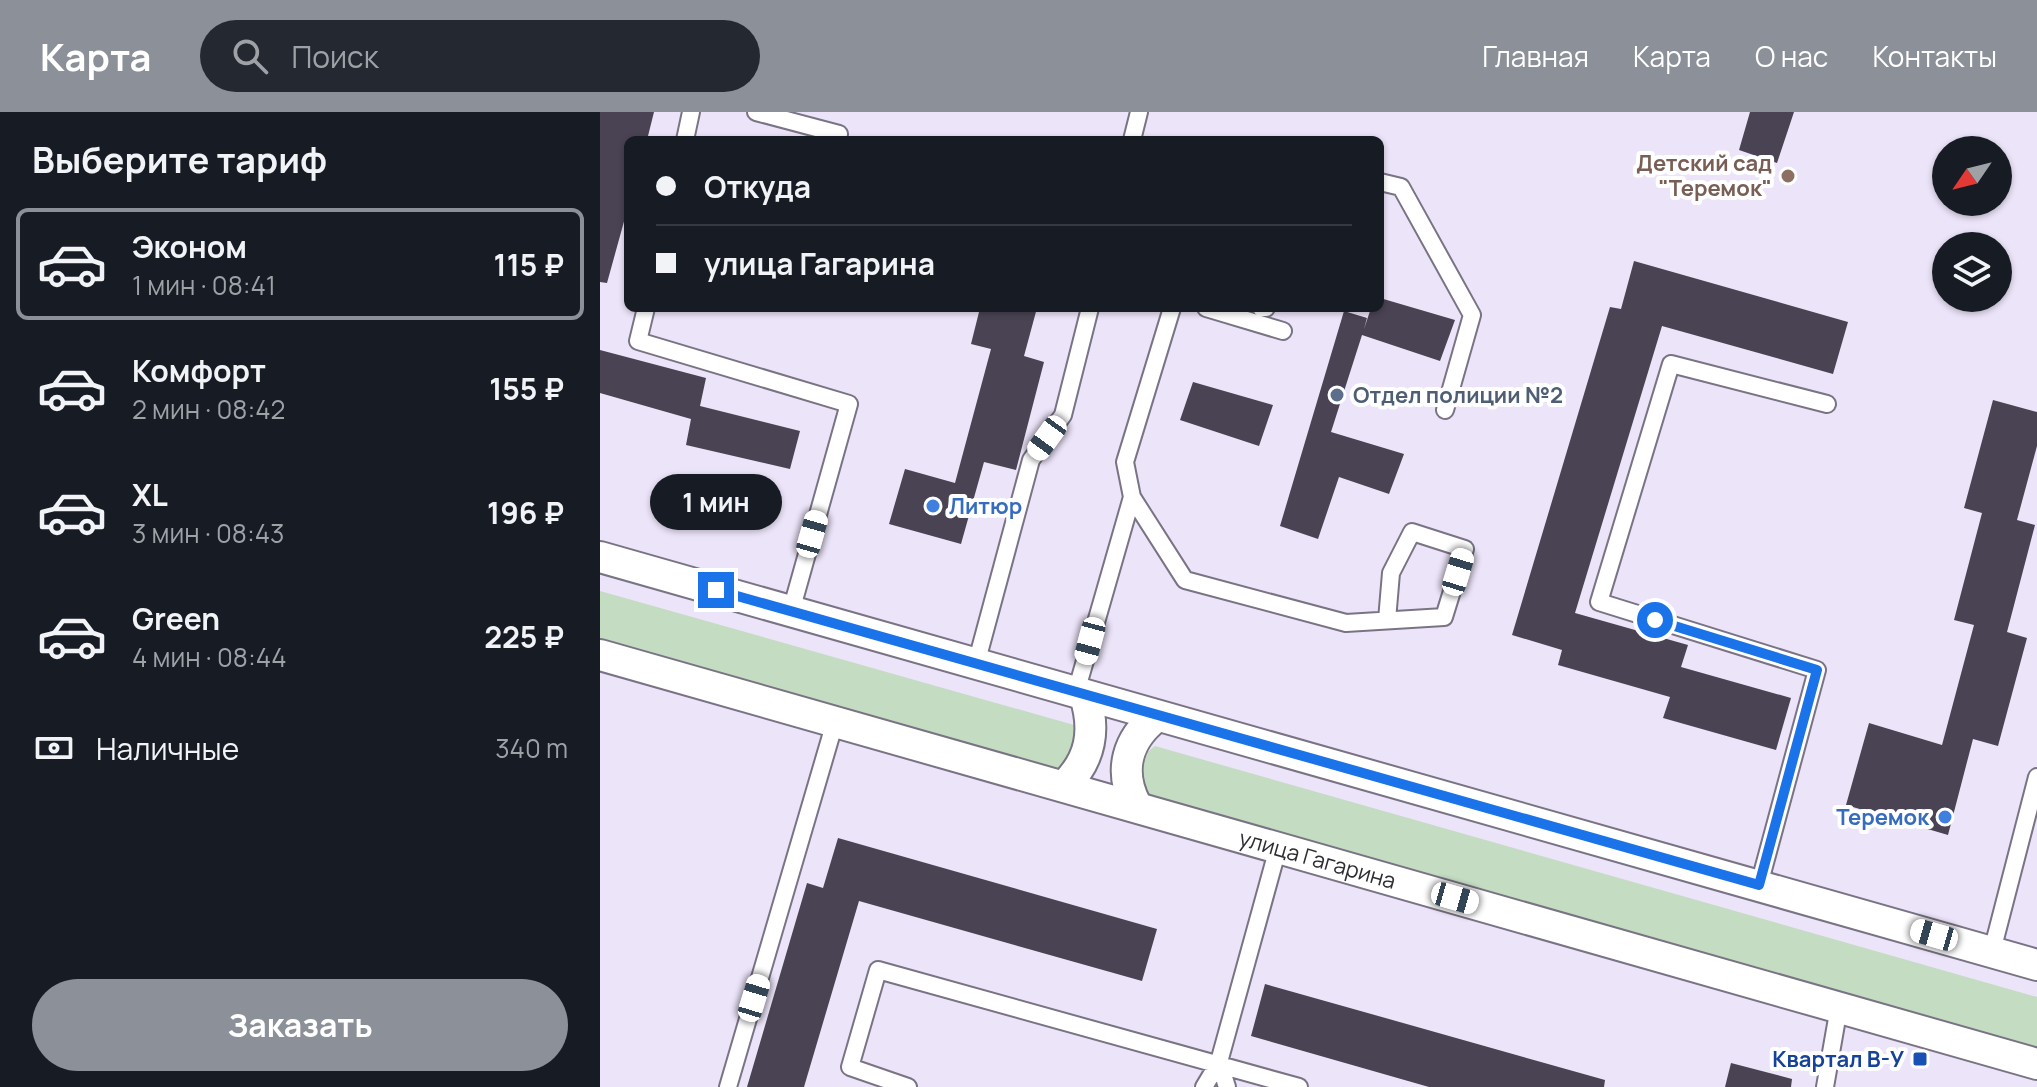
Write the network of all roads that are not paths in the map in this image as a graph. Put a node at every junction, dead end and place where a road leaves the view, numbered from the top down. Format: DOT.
graph roads {
  1 [pos="691,112"];
  2 [pos="756,112"];
  3 [pos="1139,112"];
  4 [pos="839,134"];
  5 [pos="686,136"];
  6 [pos="1133,136"];
  7 [pos="1384,183"];
  8 [pos="645,312"];
  9 [pos="1089,312"];
  10 [pos="1171,312"];
  11 [pos="1219,312"];
  12 [pos="1283,331"];
  13 [pos="1827,404"];
  14 [pos="1445,410"];
  15 [pos="1132,497"];
  16 [pos="600,557"];
  17 [pos="791,611"];
  18 [pos="1387,620"];
  19 [pos="600,655"];
  20 [pos="976,664"];
  21 [pos="1081,694"];
  22 [pos="1157,716"];
  23 [pos="835,722"];
  24 [pos="2037,777"];
  25 [pos="1064,786"];
  26 [pos="1136,805"];
  27 [pos="1278,848"];
  28 [pos="1759,885"];
  29 [pos="1992,951"];
  30 [pos="2037,965"];
  31 [pos="1839,1007"];
  32 [pos="1219,1062"];
  33 [pos="2037,1064"];
  34 [pos="728,1087"];
  35 [pos="908,1087"];
  36 [pos="1204,1087"];
  37 [pos="1227,1087"];
  38 [pos="1299,1087"];
  39 [pos="1825,1087"];
  1 -- 5 [label="lane"];
  2 -- 4 [label="lane"];
  3 -- 6 [label="lane"];
  7 -- 14 [label="lane"];
  8 -- 17 [label="lane"];
  9 -- 20 [label="lane"];
  10 -- 15 [label="lane"];
  11 -- 12 [label="lane"];
  13 -- 28 [label="lane"];
  15 -- 18 [label="lane"];
  15 -- 21 [label="lane"];
  16 -- 17 [label="street"];
  17 -- 20 [label="street"];
  18 -- 18 [label="lane"];
  19 -- 23 [label="street, улица Гагарина"];
  20 -- 21 [label="street"];
  21 -- 22 [label="street"];
  21 -- 25 [label="street"];
  22 -- 26 [label="street"];
  22 -- 28 [label="street"];
  23 -- 25 [label="street, улица Гагарина"];
  23 -- 34 [label="lane"];
  24 -- 29 [label="lane"];
  25 -- 26 [label="street, улица Гагарина"];
  26 -- 27 [label="street, улица Гагарина"];
  27 -- 31 [label="street, улица Гагарина"];
  27 -- 32 [label="lane"];
  28 -- 29 [label="street"];
  29 -- 30 [label="street"];
  31 -- 33 [label="street, улица Гагарина"];
  31 -- 39 [label="lane"];
  32 -- 35 [label="lane"];
  32 -- 36 [label="lane"];
  32 -- 37 [label="lane"];
  32 -- 38 [label="lane"];
}
